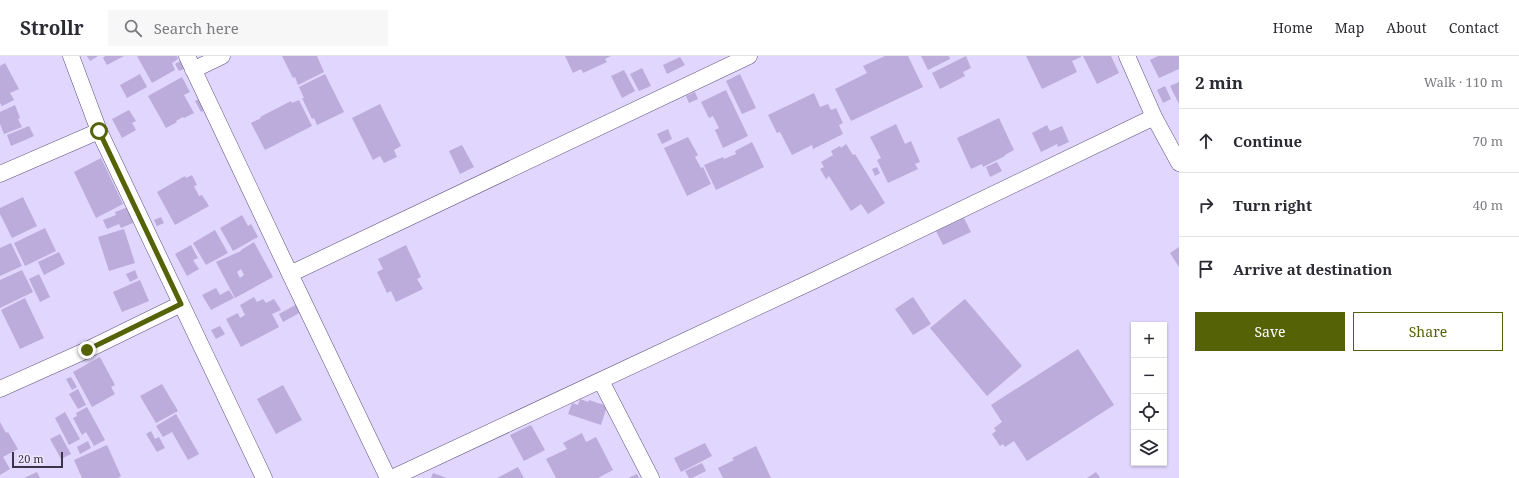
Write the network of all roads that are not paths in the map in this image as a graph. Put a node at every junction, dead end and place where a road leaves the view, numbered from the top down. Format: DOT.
graph roads {
  1 [pos="71,56"];
  2 [pos="222,56"];
  3 [pos="749,56"];
  4 [pos="1127,56"];
  5 [pos="190,63"];
  6 [pos="1154,117"];
  7 [pos="99,131"];
  8 [pos="1179,163"];
  9 [pos="0,174"];
  10 [pos="290,274"];
  11 [pos="181,304"];
  12 [pos="601,381"];
  13 [pos="0,389"];
  14 [pos="262,477"];
  15 [pos="388,478"];
  16 [pos="392,478"];
  17 [pos="651,478"];
  1 -- 7 [label="street"];
  2 -- 5 [label="street"];
  3 -- 10 [label="street"];
  4 -- 6 [label="street"];
  5 -- 10 [label="street"];
  6 -- 8 [label="street"];
  6 -- 12 [label="street"];
  7 -- 9 [label="street"];
  7 -- 11 [label="street"];
  10 -- 15 [label="street"];
  11 -- 13 [label="street"];
  11 -- 14 [label="street"];
  12 -- 16 [label="street"];
  12 -- 17 [label="street"];
}
